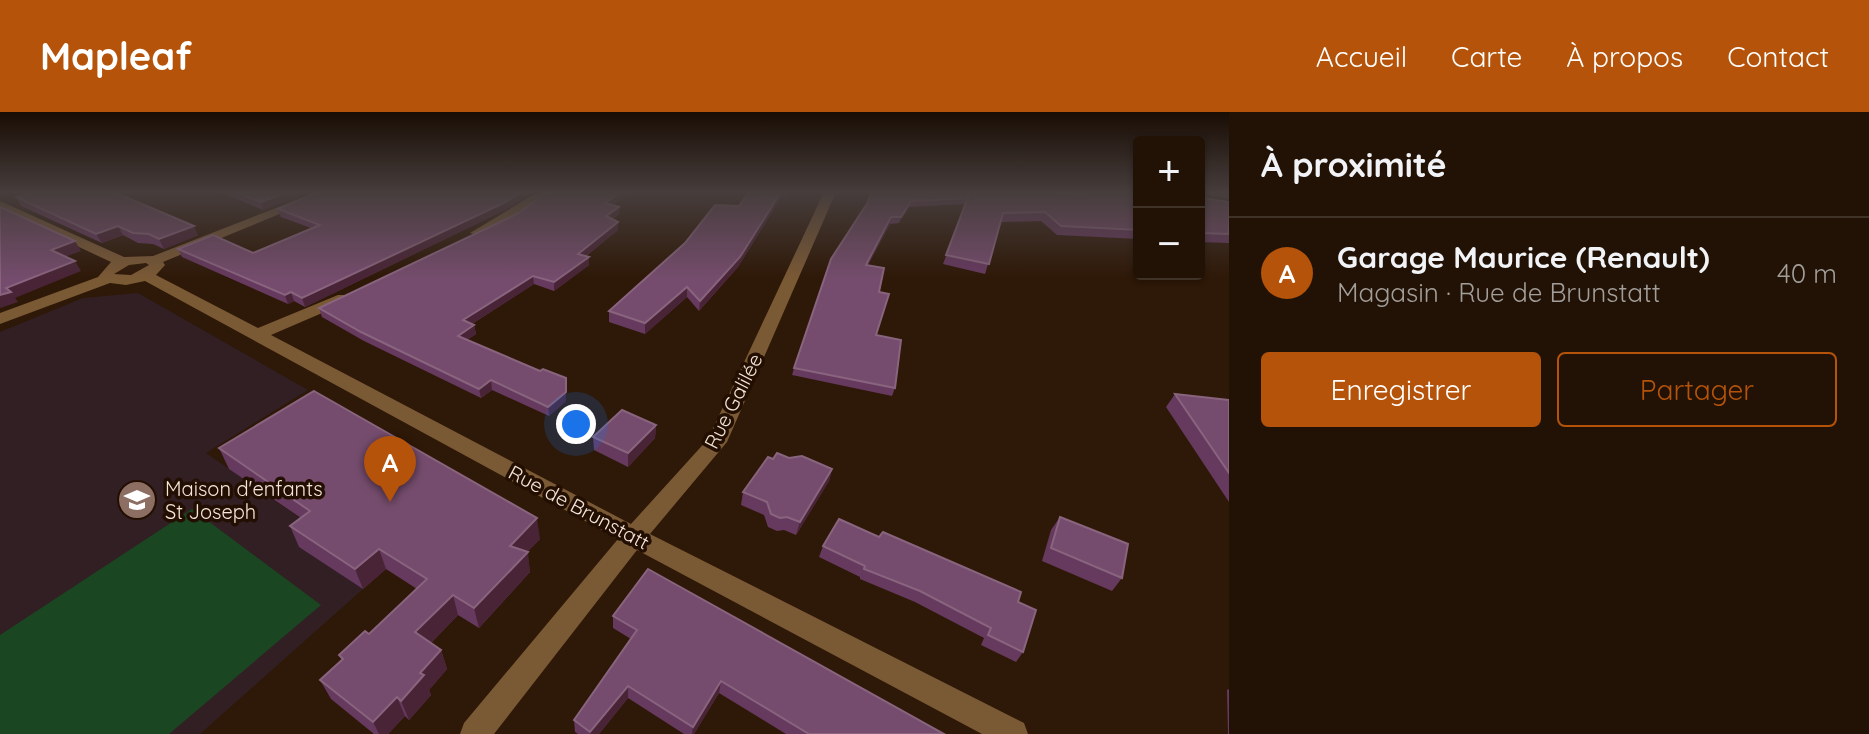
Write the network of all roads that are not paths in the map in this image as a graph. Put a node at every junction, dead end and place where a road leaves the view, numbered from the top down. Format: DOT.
graph roads {
  1 [pos="33,221"];
  2 [pos="260,221"];
  3 [pos="501,221"];
  4 [pos="817,221"];
  5 [pos="456,243"];
  6 [pos="122,262"];
  7 [pos="151,268"];
  8 [pos="108,279"];
  9 [pos="356,292"];
  10 [pos="0,319"];
  11 [pos="259,334"];
  12 [pos="634,537"];
  13 [pos="475,734"];
  14 [pos="1013,734"];
  1 -- 6 [label="street"];
  2 -- 7 [label="street"];
  3 -- 5 [label="street"];
  4 -- 12 [label="street, Rue Galilée"];
  6 -- 7 [label="street"];
  6 -- 8 [label="street"];
  7 -- 8 [label="street"];
  7 -- 11 [label="street, Rue de Brunstatt"];
  8 -- 10 [label="street"];
  9 -- 11 [label="street"];
  11 -- 12 [label="street, Rue de Brunstatt"];
  12 -- 13 [label="street, Rue Galilée"];
  12 -- 14 [label="street, Rue de Brunstatt"];
}
